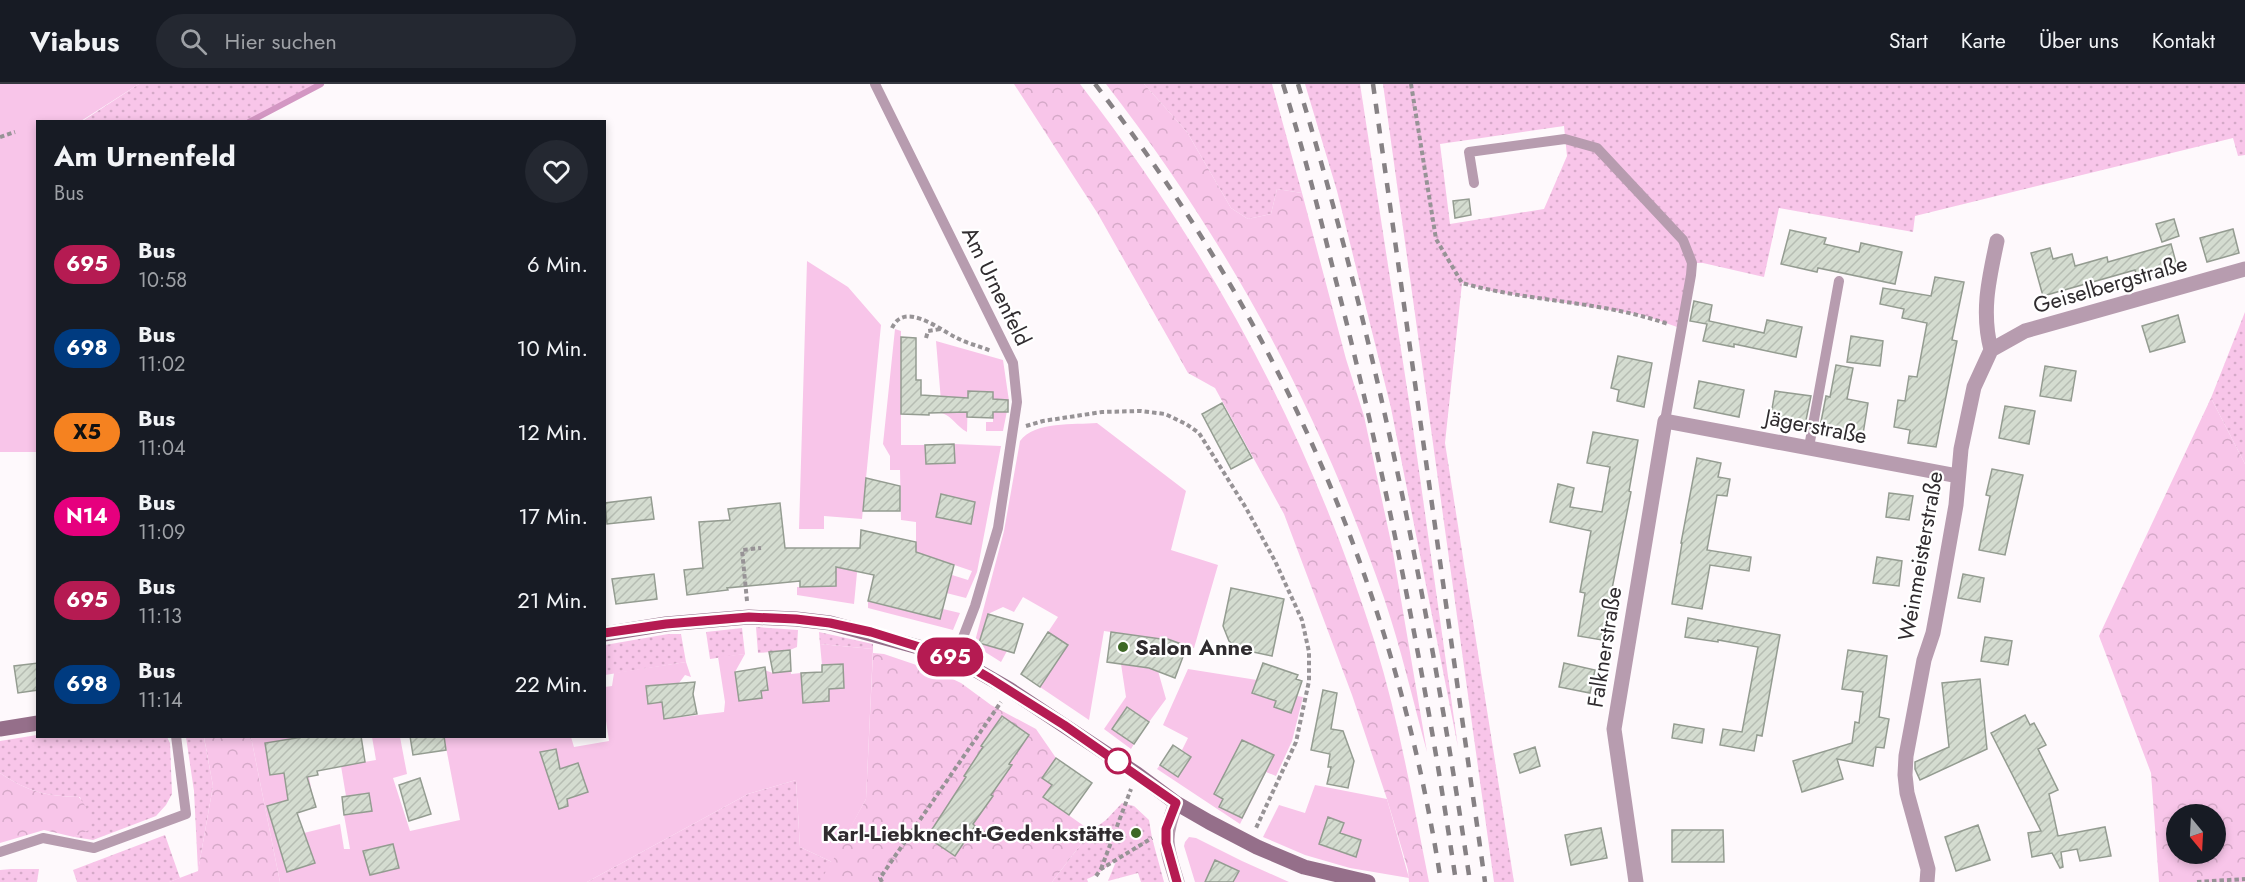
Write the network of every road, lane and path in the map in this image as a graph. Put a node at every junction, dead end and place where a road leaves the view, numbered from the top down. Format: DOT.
graph roads {
  1 [pos="875,84"];
  2 [pos="1412,84"];
  3 [pos="15,132"];
  4 [pos="0,137"];
  5 [pos="1473,183"];
  6 [pos="1996,241"];
  7 [pos="2245,269"];
  8 [pos="1839,281"];
  9 [pos="892,328"];
  10 [pos="1680,328"];
  11 [pos="942,330"];
  12 [pos="926,338"];
  13 [pos="1991,350"];
  14 [pos="1011,358"];
  15 [pos="1665,420"];
  16 [pos="1014,430"];
  17 [pos="1809,447"];
  18 [pos="1958,476"];
  19 [pos="761,548"];
  20 [pos="749,617"];
  21 [pos="606,634"];
  22 [pos="955,658"];
  23 [pos="1002,700"];
  24 [pos="36,723"];
  25 [pos="0,729"];
  26 [pos="176,738"];
  27 [pos="1137,774"];
  28 [pos="1176,803"];
  29 [pos="1166,829"];
  30 [pos="1249,843"];
  31 [pos="0,852"];
  32 [pos="1101,869"];
  33 [pos="1096,876"];
  34 [pos="2245,879"];
  35 [pos="882,882"];
  36 [pos="1177,882"];
  37 [pos="1368,882"];
  38 [pos="1636,882"];
  39 [pos="1927,882"];
  40 [pos="2197,882"];
  1 -- 14 [label="lane, Am Urnenfeld"];
  2 -- 10 [label="path"];
  3 -- 4 [label="path"];
  5 -- 10 [label="lane"];
  6 -- 13 [label="street"];
  7 -- 13 [label="street, Geiselbergstraße"];
  8 -- 17 [label="lane"];
  9 -- 11 [label="path"];
  10 -- 15 [label="lane"];
  11 -- 12 [label="path"];
  11 -- 14 [label="path"];
  13 -- 18 [label="street, Weinmeisterstraße"];
  14 -- 16 [label="lane, Am Urnenfeld"];
  15 -- 17 [label="street, Jägerstraße"];
  15 -- 38 [label="street, Falknerstraße"];
  16 -- 22 [label="lane, Am Urnenfeld"];
  16 -- 30 [label="path"];
  17 -- 18 [label="street, Jägerstraße"];
  18 -- 39 [label="street, Weinmeisterstraße"];
  19 -- 20 [label="path"];
  20 -- 21 [label="street"];
  20 -- 22 [label="street"];
  22 -- 27 [label="street"];
  23 -- 35 [label="path"];
  24 -- 25 [label="street"];
  26 -- 31 [label="lane"];
  27 -- 28 [label="street"];
  27 -- 32 [label="path"];
  28 -- 29 [label="street"];
  28 -- 30 [label="street"];
  29 -- 32 [label="path"];
  29 -- 36 [label="street"];
  30 -- 37 [label="street"];
  32 -- 33 [label="path"];
  34 -- 40 [label="path"];
}
